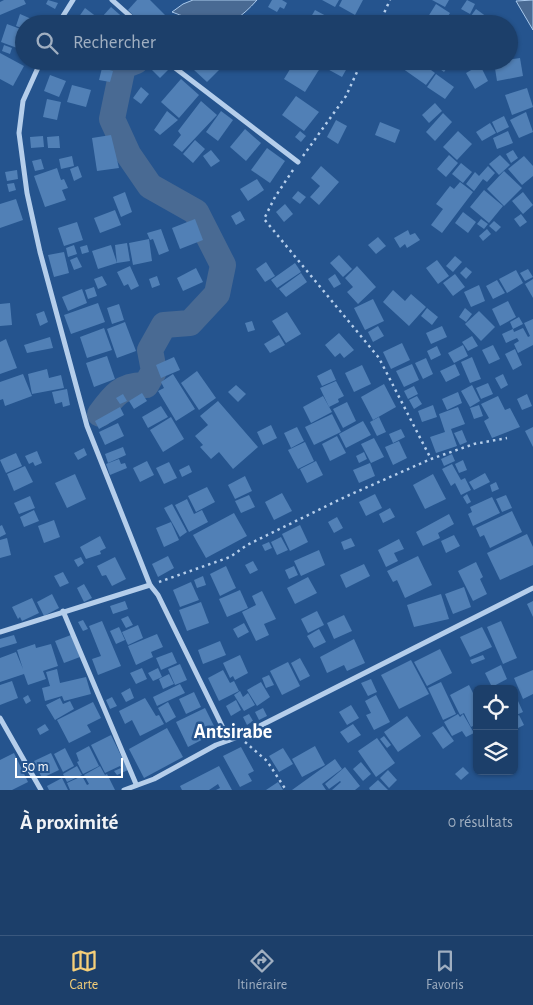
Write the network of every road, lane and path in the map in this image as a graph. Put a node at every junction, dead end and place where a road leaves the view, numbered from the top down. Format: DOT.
graph roads {
  1 [pos="73,0"];
  2 [pos="112,0"];
  3 [pos="390,0"];
  4 [pos="64,15"];
  5 [pos="129,15"];
  6 [pos="383,15"];
  7 [pos="37,70"];
  8 [pos="178,70"];
  9 [pos="358,70"];
  10 [pos="298,162"];
  11 [pos="507,438"];
  12 [pos="431,459"];
  13 [pos="150,585"];
  14 [pos="533,588"];
  15 [pos="63,611"];
  16 [pos="0,632"];
  17 [pos="0,718"];
  18 [pos="238,737"];
  19 [pos="229,740"];
  20 [pos="136,784"];
  21 [pos="42,790"];
  22 [pos="124,790"];
  23 [pos="286,790"];
  1 -- 4 [label="street"];
  2 -- 5 [label="street"];
  3 -- 6 [label="path"];
  7 -- 13 [label="street"];
  8 -- 10 [label="street"];
  9 -- 10 [label="path"];
  10 -- 12 [label="path"];
  11 -- 12 [label="path"];
  12 -- 13 [label="path"];
  13 -- 15 [label="street"];
  13 -- 19 [label="street"];
  14 -- 18 [label="street"];
  15 -- 16 [label="street"];
  15 -- 20 [label="street"];
  17 -- 21 [label="street"];
  18 -- 19 [label="street"];
  18 -- 23 [label="path"];
  19 -- 20 [label="street"];
  20 -- 22 [label="street"];
}
